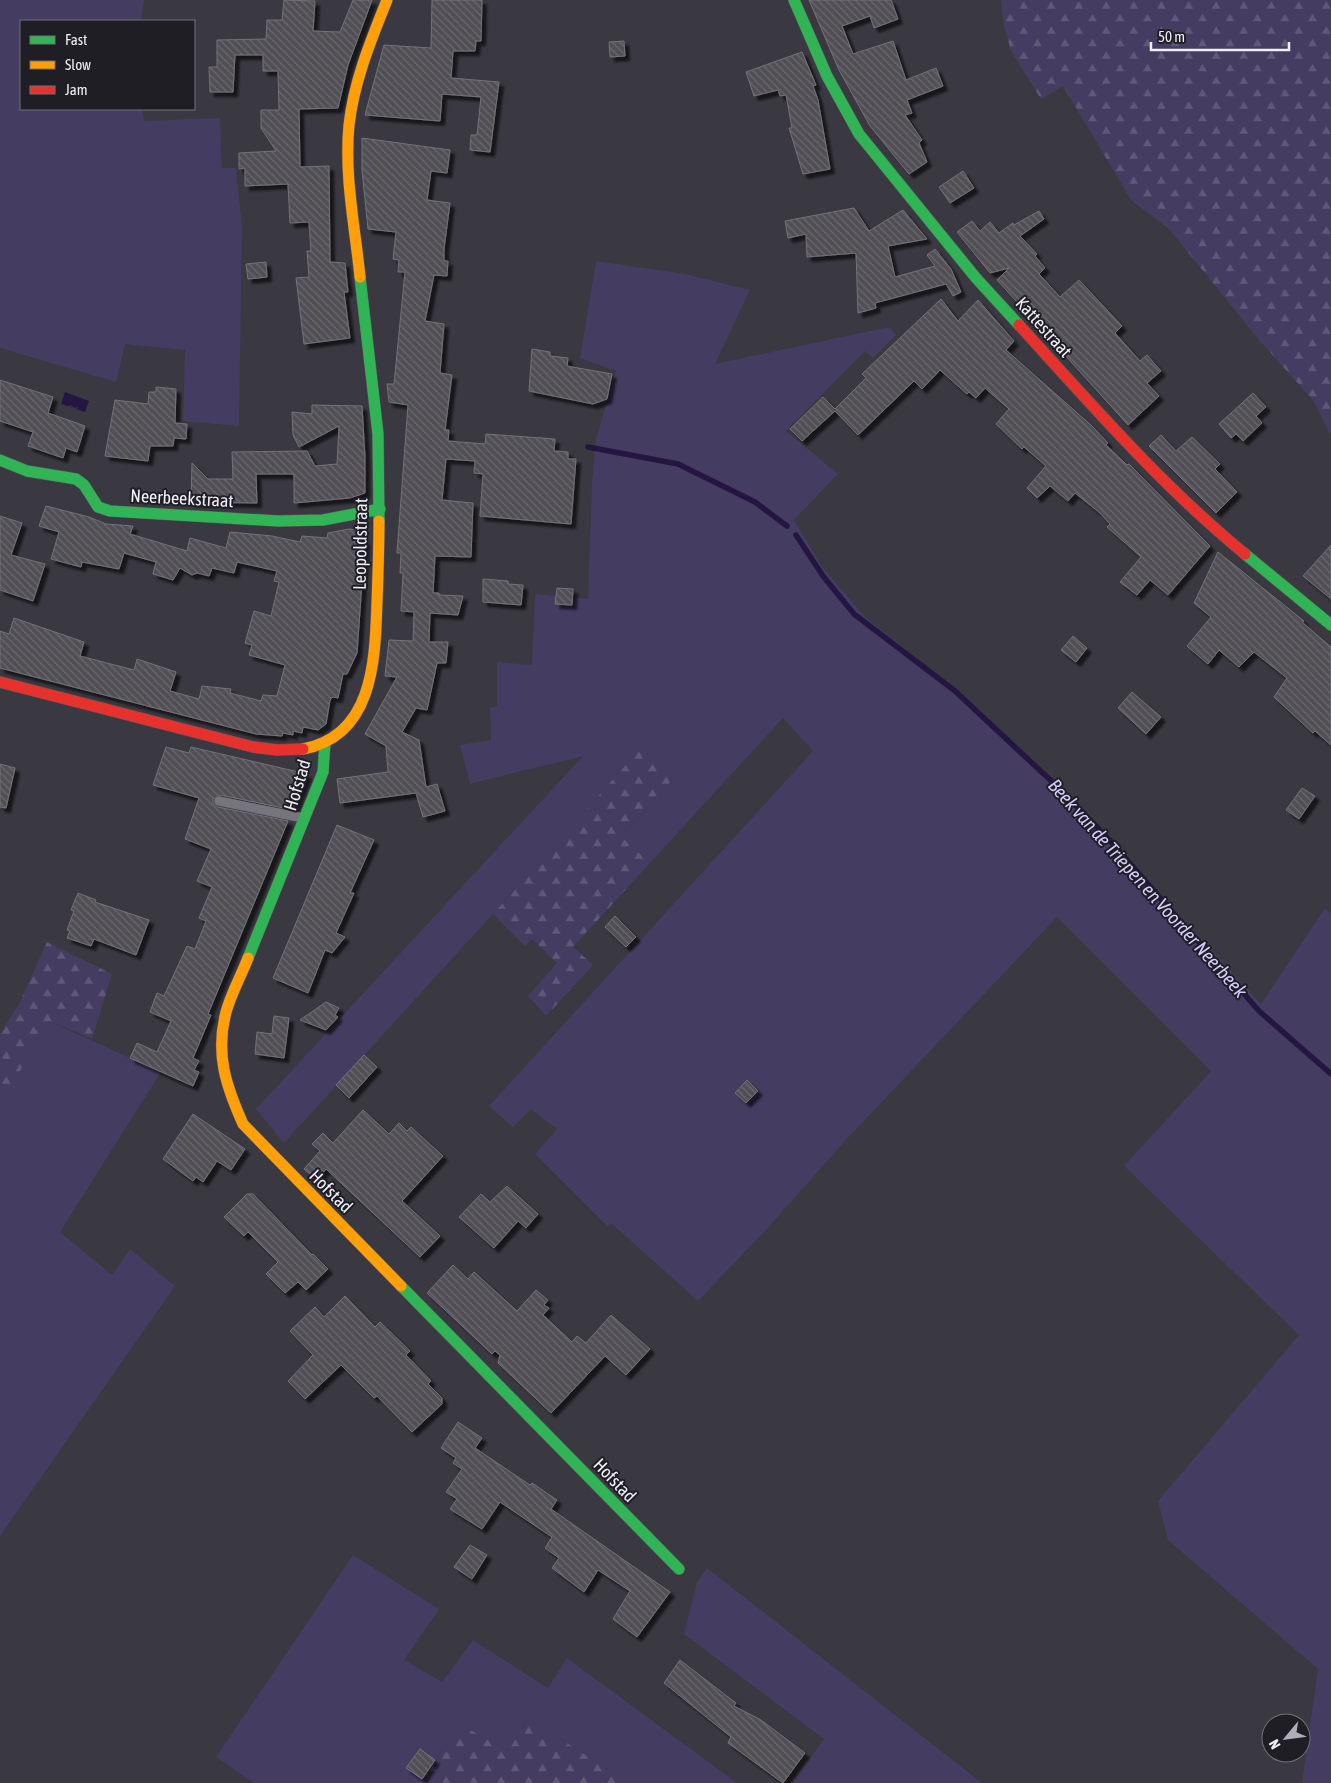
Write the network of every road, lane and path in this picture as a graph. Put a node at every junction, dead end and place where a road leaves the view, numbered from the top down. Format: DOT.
graph roads {
  1 [pos="387,0"];
  2 [pos="794,0"];
  3 [pos="0,460"];
  4 [pos="380,509"];
  5 [pos="1331,625"];
  6 [pos="0,682"];
  7 [pos="325,743"];
  8 [pos="219,801"];
  9 [pos="306,818"];
  10 [pos="678,1569"];
  1 -- 4 [label="street, Leopoldstraat"];
  2 -- 5 [label="street, Kattestraat"];
  3 -- 4 [label="street, Neerbeekstraat"];
  4 -- 7 [label="street, Leopoldstraat"];
  6 -- 7 [label="street, Leopoldstraat"];
  7 -- 9 [label="street, Hofstad"];
  8 -- 9 [label="lane"];
  9 -- 10 [label="street, Hofstad"];
}
